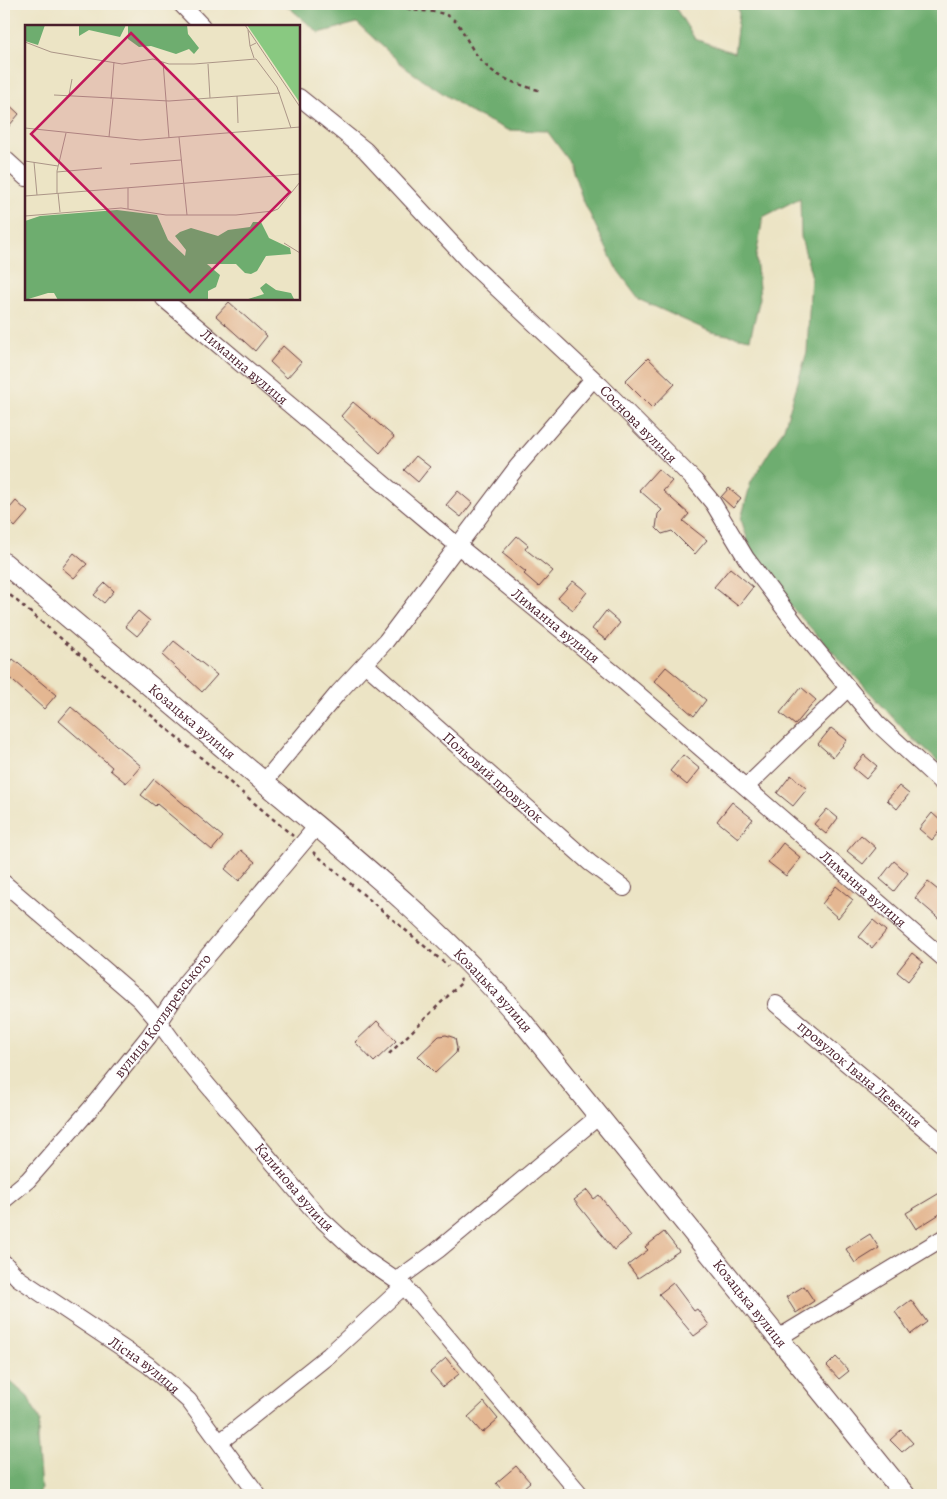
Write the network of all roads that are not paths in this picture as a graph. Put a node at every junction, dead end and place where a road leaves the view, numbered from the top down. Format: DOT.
graph roads {
  1 [pos="180,4"];
  2 [pos="201,25"];
  3 [pos="300,98"];
  4 [pos="4,158"];
  5 [pos="25,177"];
  6 [pos="165,300"];
  7 [pos="593,379"];
  8 [pos="458,546"];
  9 [pos="4,562"];
  10 [pos="365,664"];
  11 [pos="848,688"];
  12 [pos="264,782"];
  13 [pos="943,784"];
  14 [pos="746,787"];
  15 [pos="317,826"];
  16 [pos="4,883"];
  17 [pos="624,888"];
  18 [pos="943,958"];
  19 [pos="776,1004"];
  20 [pos="159,1022"];
  21 [pos="600,1116"];
  22 [pos="943,1144"];
  23 [pos="4,1200"];
  24 [pos="943,1238"];
  25 [pos="4,1263"];
  26 [pos="400,1283"];
  27 [pos="778,1338"];
  28 [pos="220,1442"];
  29 [pos="258,1495"];
  30 [pos="581,1495"];
  31 [pos="905,1495"];
  1 -- 2 [label="street"];
  3 -- 7 [label="street, Соснова вулиця"];
  4 -- 5 [label="street"];
  6 -- 8 [label="street, Лиманна вулиця"];
  7 -- 8 [label="street"];
  7 -- 11 [label="street, Соснова вулиця"];
  8 -- 10 [label="street"];
  8 -- 14 [label="street, Лиманна вулиця"];
  9 -- 12 [label="main road, Козацька вулиця"];
  10 -- 12 [label="street"];
  10 -- 17 [label="street, Польовий провулок"];
  11 -- 13 [label="street, Соснова вулиця"];
  11 -- 14 [label="street"];
  12 -- 15 [label="main road, Козацька вулиця"];
  14 -- 18 [label="street, Лиманна вулиця"];
  15 -- 20 [label="street, вулиця Котляревського"];
  15 -- 21 [label="main road, Козацька вулиця"];
  16 -- 20 [label="street, Калинова вулиця"];
  19 -- 22 [label="street, провулок Івана Левенця"];
  20 -- 23 [label="street, вулиця Котляревського"];
  20 -- 26 [label="street, Калинова вулиця"];
  21 -- 26 [label="street"];
  21 -- 27 [label="main road, Козацька вулиця"];
  24 -- 27 [label="street"];
  25 -- 28 [label="street, Лісна вулиця"];
  26 -- 28 [label="street"];
  26 -- 30 [label="street, Калинова вулиця"];
  27 -- 31 [label="main road, Козацька вулиця"];
  28 -- 29 [label="street, Лісна вулиця"];
}
